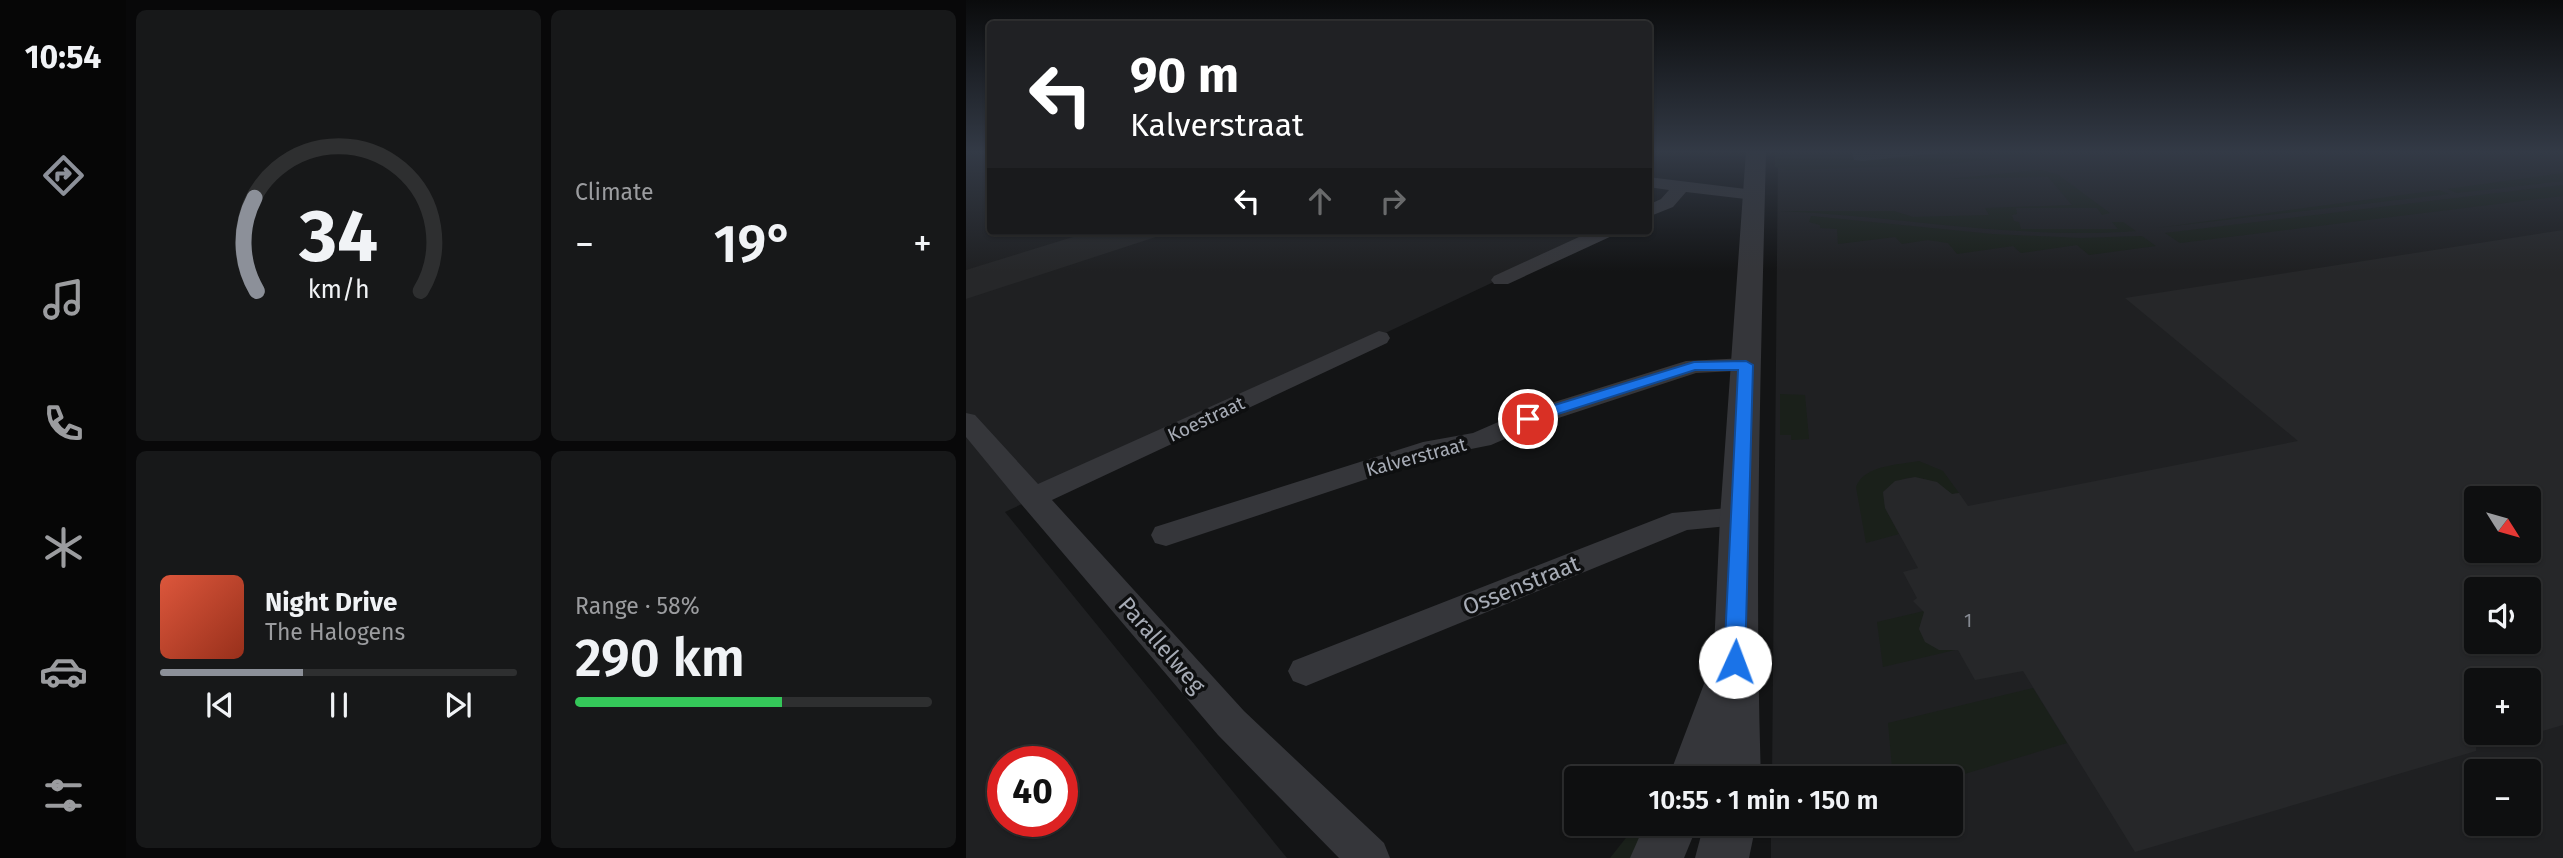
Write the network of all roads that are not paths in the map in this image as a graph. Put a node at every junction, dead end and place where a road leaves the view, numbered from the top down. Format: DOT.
graph roads {
  1 [pos="1678,191"];
  2 [pos="1722,191"];
  3 [pos="1754,191"];
  4 [pos="1754,195"];
  5 [pos="1652,210"];
  6 [pos="1598,235"];
  7 [pos="1501,280"];
  8 [pos="1379,338"];
  9 [pos="1746,365"];
  10 [pos="966,421"];
  11 [pos="1032,498"];
  12 [pos="1739,517"];
  13 [pos="1166,535"];
  14 [pos="1735,662"];
  15 [pos="1306,671"];
  16 [pos="1698,766"];
  17 [pos="1736,766"];
  18 [pos="1667,836"];
  19 [pos="1727,836"];
  20 [pos="1369,858"];
  21 [pos="1657,858"];
  22 [pos="1722,858"];
  1 -- 5 [label="street"];
  2 -- 4 [label="street"];
  3 -- 4 [label="street"];
  4 -- 9 [label="street"];
  6 -- 7 [label="street"];
  8 -- 11 [label="street, Koestraat"];
  9 -- 12 [label="street"];
  9 -- 13 [label="street, Kalverstraat"];
  10 -- 11 [label="street, Parallelweg"];
  11 -- 20 [label="street, Parallelweg"];
  12 -- 14 [label="street"];
  12 -- 15 [label="street, Ossenstraat"];
  14 -- 16 [label="street"];
  14 -- 17 [label="street"];
  18 -- 21 [label="street"];
  19 -- 22 [label="street"];
}
